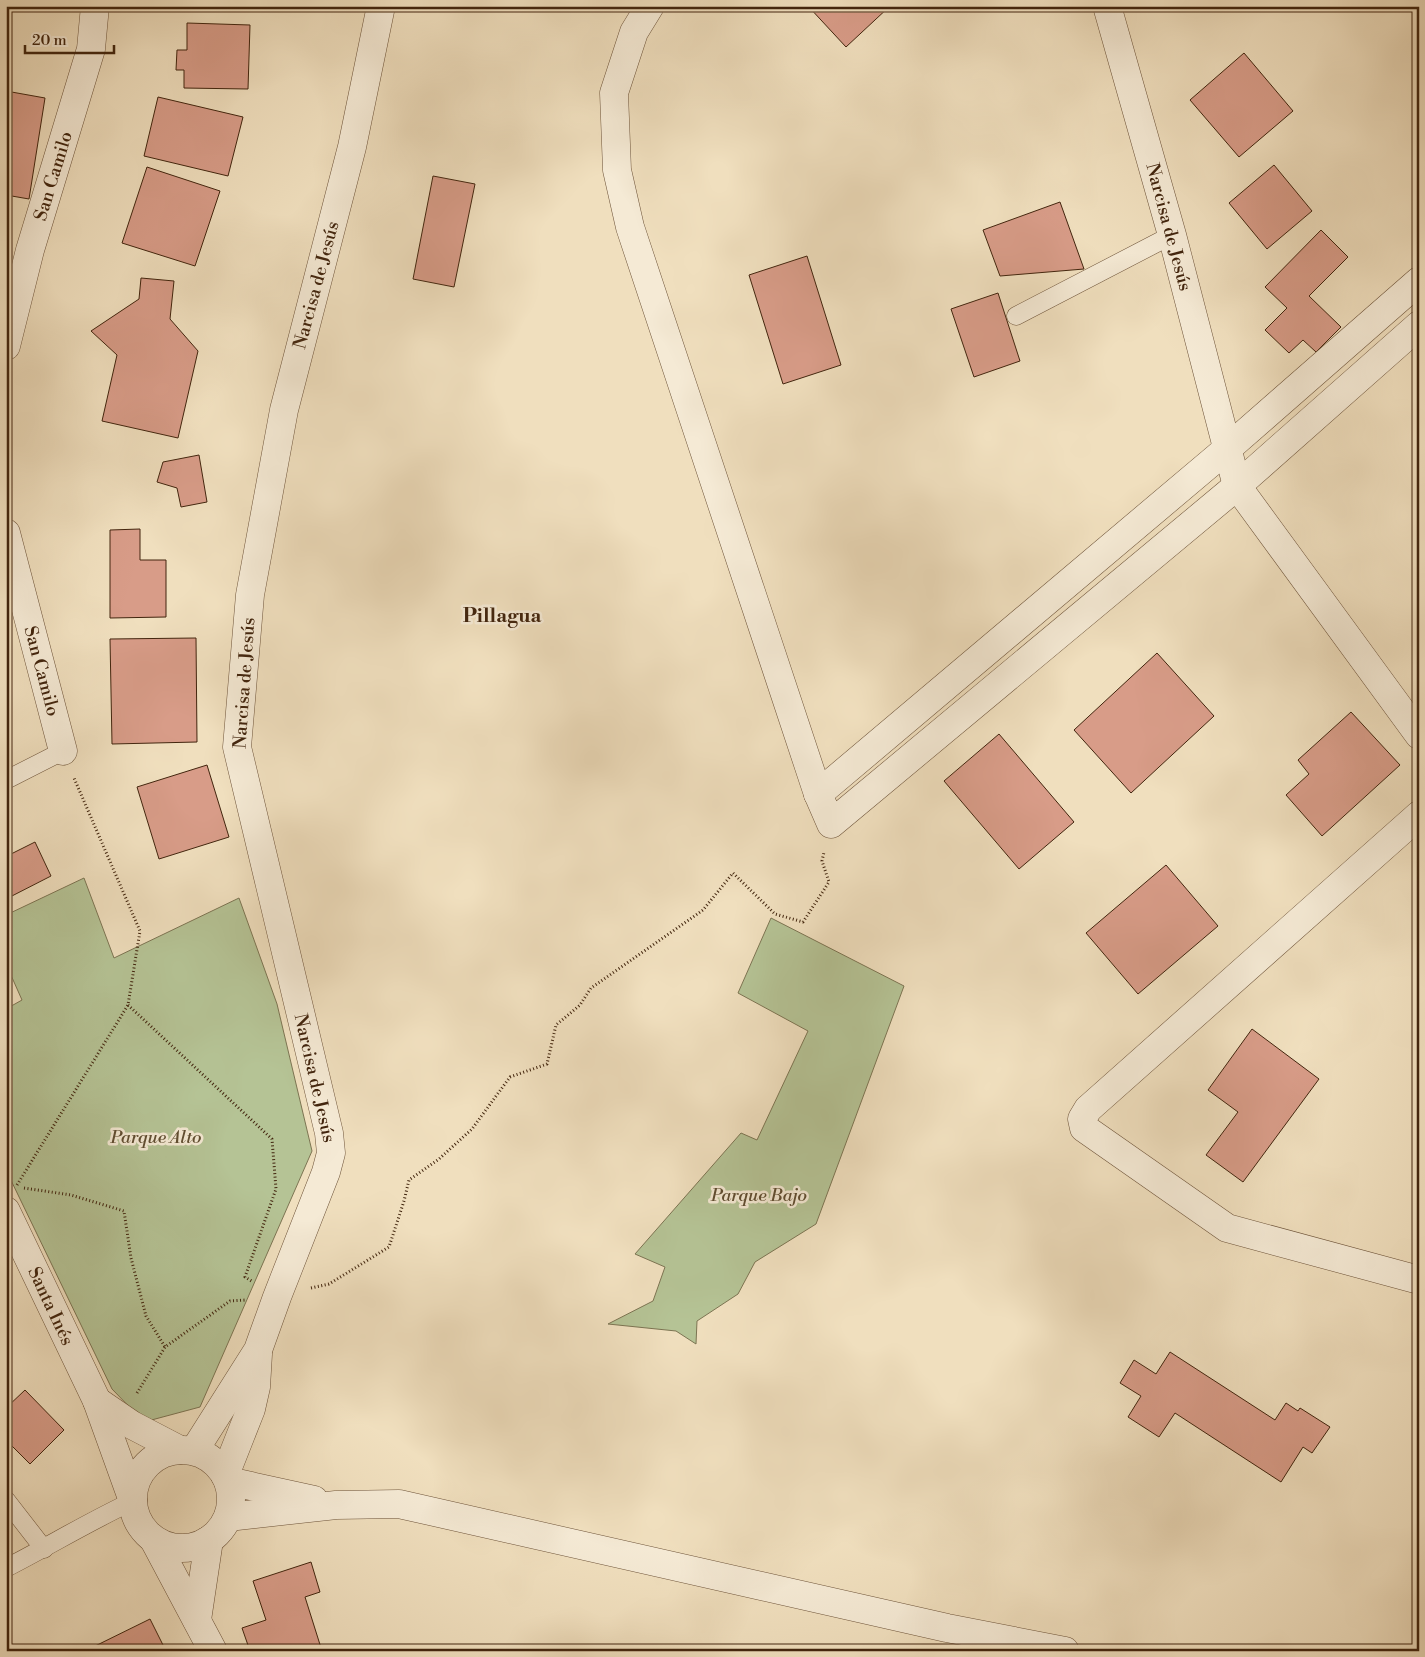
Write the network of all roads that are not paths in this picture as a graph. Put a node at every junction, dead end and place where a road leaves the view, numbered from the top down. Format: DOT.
graph roads {
  1 [pos="95,6"];
  2 [pos="381,6"];
  3 [pos="650,6"];
  4 [pos="1107,6"];
  5 [pos="1172,236"];
  6 [pos="1419,281"];
  7 [pos="1016,316"];
  8 [pos="1419,325"];
  9 [pos="6,346"];
  10 [pos="1228,449"];
  11 [pos="1237,486"];
  12 [pos="6,533"];
  13 [pos="1419,735"];
  14 [pos="63,751"];
  15 [pos="6,780"];
  16 [pos="818,794"];
  17 [pos="1419,815"];
  18 [pos="6,1211"];
  19 [pos="1419,1280"];
  20 [pos="258,1350"];
  21 [pos="96,1401"];
  22 [pos="187,1450"];
  23 [pos="226,1478"];
  24 [pos="6,1500"];
  25 [pos="133,1500"];
  26 [pos="336,1505"];
  27 [pos="228,1517"];
  28 [pos="154,1540"];
  29 [pos="209,1540"];
  30 [pos="44,1548"];
  31 [pos="6,1568"];
  32 [pos="197,1620"];
  33 [pos="947,1628"];
  34 [pos="213,1651"];
  35 [pos="969,1651"];
  36 [pos="1066,1651"];
  1 -- 9 [label="street, San Camilo"];
  2 -- 20 [label="street, Narcisa de Jesús"];
  3 -- 16 [label="street"];
  4 -- 5 [label="street, Narcisa de Jesús"];
  5 -- 7 [label="lane"];
  5 -- 10 [label="street, Narcisa de Jesús"];
  6 -- 10 [label="street"];
  8 -- 11 [label="street"];
  10 -- 11 [label="street, Narcisa de Jesús"];
  10 -- 16 [label="street"];
  11 -- 13 [label="street"];
  11 -- 16 [label="street"];
  12 -- 14 [label="street, San Camilo"];
  14 -- 15 [label="lane"];
  17 -- 19 [label="street"];
  18 -- 21 [label="street, Santa Inés"];
  20 -- 22 [label="street, Narcisa de Jesús"];
  20 -- 23 [label="street"];
  21 -- 22 [label="street"];
  21 -- 25 [label="street, Santa Inés"];
  22 -- 23 [label="street"];
  22 -- 25 [label="street"];
  23 -- 26 [label="street"];
  23 -- 27 [label="street"];
  24 -- 30 [label="lane"];
  25 -- 28 [label="street"];
  25 -- 30 [label="lane"];
  26 -- 27 [label="street"];
  26 -- 33 [label="street"];
  27 -- 29 [label="street"];
  28 -- 29 [label="street"];
  28 -- 32 [label="street"];
  29 -- 32 [label="street"];
  30 -- 31 [label="lane"];
  32 -- 34 [label="street"];
  33 -- 35 [label="street"];
  33 -- 36 [label="street"];
}
